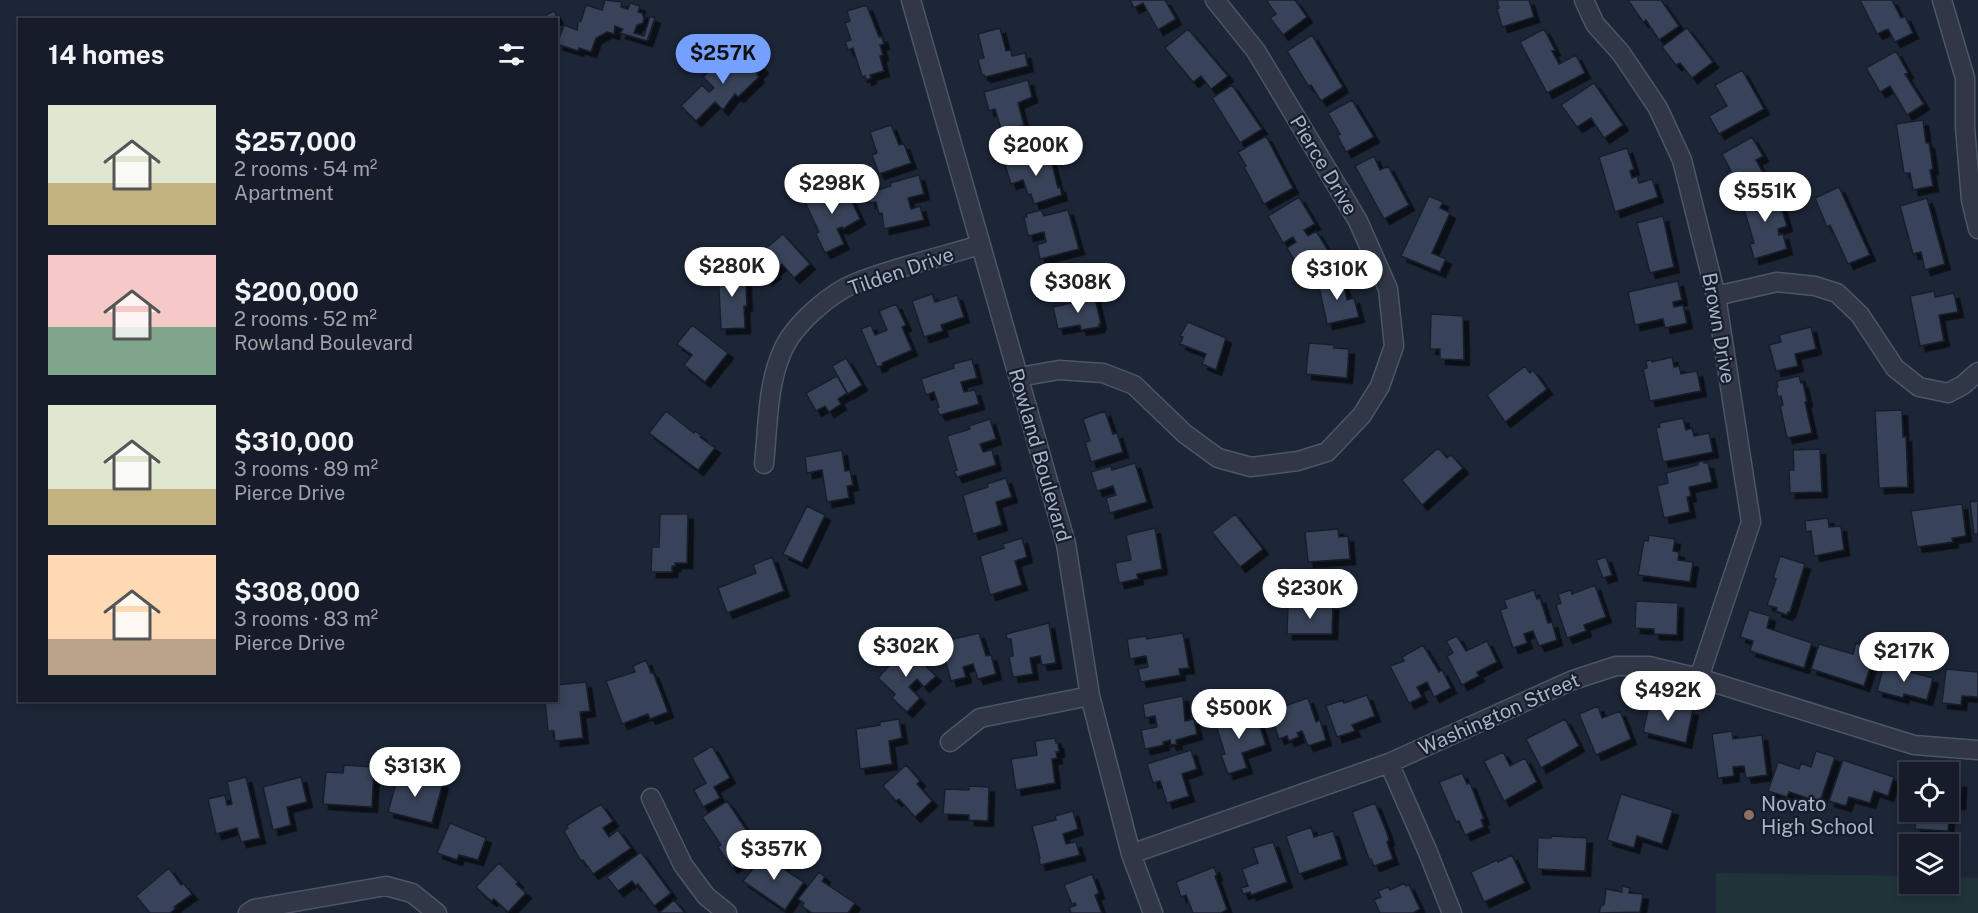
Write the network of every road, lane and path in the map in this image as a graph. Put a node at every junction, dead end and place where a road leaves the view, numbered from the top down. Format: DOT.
graph roads {
  1 [pos="911,0"];
  2 [pos="1215,0"];
  3 [pos="1584,0"];
  4 [pos="1942,0"];
  5 [pos="1971,79"];
  6 [pos="1978,229"];
  7 [pos="981,245"];
  8 [pos="1716,296"];
  9 [pos="1978,372"];
  10 [pos="1019,377"];
  11 [pos="764,464"];
  12 [pos="1699,678"];
  13 [pos="1090,696"];
  14 [pos="950,742"];
  15 [pos="1978,750"];
  16 [pos="1389,764"];
  17 [pos="651,798"];
  18 [pos="1131,854"];
  19 [pos="248,913"];
  20 [pos="437,913"];
  21 [pos="728,913"];
  22 [pos="1153,913"];
  23 [pos="1452,913"];
  1 -- 7 [label="street, Rowland Boulevard"];
  2 -- 10 [label="street, Pierce Drive"];
  3 -- 8 [label="street, Brown Drive"];
  4 -- 5 [label="street"];
  5 -- 6 [label="street"];
  7 -- 10 [label="street, Rowland Boulevard"];
  7 -- 11 [label="street, Tilden Drive"];
  8 -- 9 [label="street"];
  8 -- 12 [label="street, Brown Drive"];
  10 -- 13 [label="street, Rowland Boulevard"];
  12 -- 15 [label="street, Washington Street"];
  12 -- 16 [label="street, Washington Street"];
  13 -- 14 [label="street"];
  13 -- 18 [label="street, Rowland Boulevard"];
  16 -- 18 [label="street, Washington Street"];
  16 -- 23 [label="street"];
  17 -- 21 [label="street"];
  18 -- 22 [label="street, Rowland Boulevard"];
  19 -- 20 [label="street"];
}
